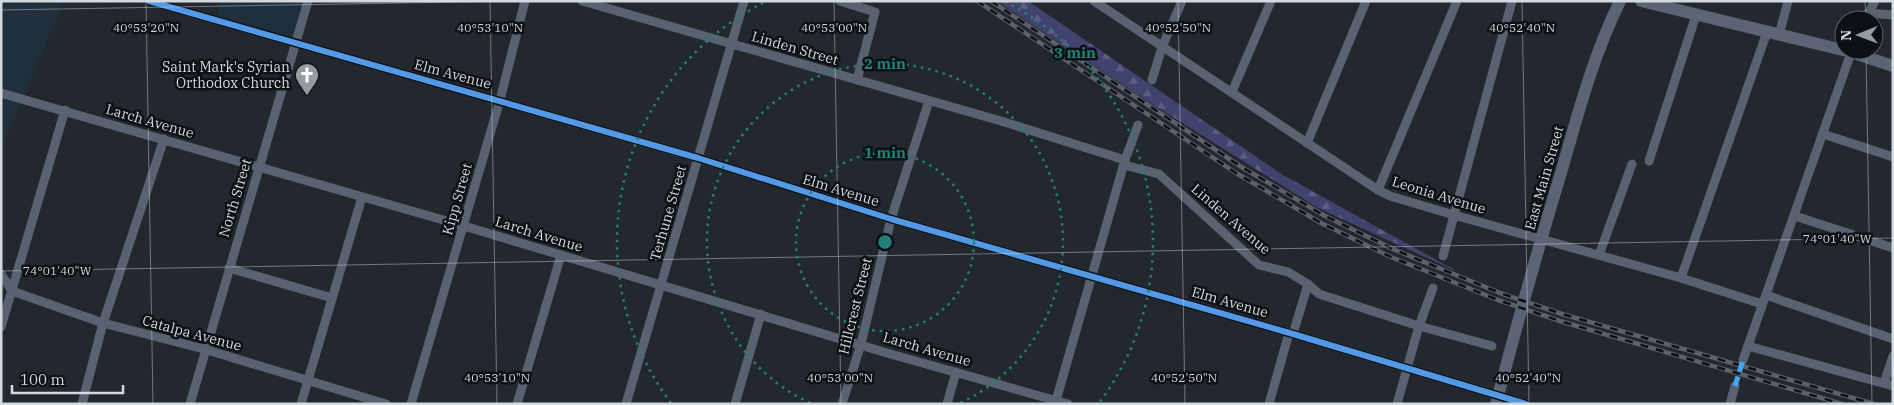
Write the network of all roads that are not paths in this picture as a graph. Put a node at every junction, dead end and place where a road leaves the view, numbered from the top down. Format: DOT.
graph roads {
  1 [pos="149,1"];
  2 [pos="308,1"];
  3 [pos="525,1"];
  4 [pos="582,1"];
  5 [pos="744,1"];
  6 [pos="840,1"];
  7 [pos="1094,1"];
  8 [pos="1182,1"];
  9 [pos="1272,1"];
  10 [pos="1366,1"];
  11 [pos="1457,1"];
  12 [pos="1512,1"];
  13 [pos="1620,1"];
  14 [pos="1641,1"];
  15 [pos="1788,1"];
  16 [pos="1696,16"];
  17 [pos="1773,34"];
  18 [pos="296,44"];
  19 [pos="732,44"];
  20 [pos="1162,47"];
  21 [pos="1834,47"];
  22 [pos="1848,60"];
  23 [pos="1876,60"];
  24 [pos="1893,66"];
  25 [pos="857,80"];
  26 [pos="1152,80"];
  27 [pos="1232,92"];
  28 [pos="1,93"];
  29 [pos="500,100"];
  30 [pos="929,101"];
  31 [pos="65,110"];
  32 [pos="1001,122"];
  33 [pos="1138,125"];
  34 [pos="1823,134"];
  35 [pos="164,139"];
  36 [pos="1307,143"];
  37 [pos="1893,157"];
  38 [pos="698,158"];
  39 [pos="1649,161"];
  40 [pos="1125,162"];
  41 [pos="1632,164"];
  42 [pos="259,168"];
  43 [pos="1378,190"];
  44 [pos="362,196"];
  45 [pos="1454,215"];
  46 [pos="1795,216"];
  47 [pos="891,219"];
  48 [pos="464,226"];
  49 [pos="1893,248"];
  50 [pos="561,255"];
  51 [pos="1599,255"];
  52 [pos="1443,256"];
  53 [pos="229,268"];
  54 [pos="1,274"];
  55 [pos="1092,275"];
  56 [pos="1681,278"];
  57 [pos="661,284"];
  58 [pos="1308,284"];
  59 [pos="1433,288"];
  60 [pos="12,291"];
  61 [pos="1766,295"];
  62 [pos="332,298"];
  63 [pos="1762,304"];
  64 [pos="761,314"];
  65 [pos="103,323"];
  66 [pos="1419,326"];
  67 [pos="1,327"];
  68 [pos="1291,333"];
  69 [pos="1893,339"];
  70 [pos="860,344"];
  71 [pos="1492,346"];
  72 [pos="1748,346"];
  73 [pos="204,350"];
  74 [pos="1893,356"];
  75 [pos="1743,360"];
  76 [pos="1408,368"];
  77 [pos="956,372"];
  78 [pos="308,380"];
  79 [pos="1888,384"];
  80 [pos="1736,386"];
  81 [pos="1497,400"];
  82 [pos="1056,402"];
  83 [pos="82,404"];
  84 [pos="190,404"];
  85 [pos="301,404"];
  86 [pos="386,404"];
  87 [pos="411,404"];
  88 [pos="517,404"];
  89 [pos="626,404"];
  90 [pos="734,404"];
  91 [pos="842,404"];
  92 [pos="947,404"];
  93 [pos="1068,404"];
  94 [pos="1269,404"];
  95 [pos="1397,404"];
  96 [pos="1526,404"];
  97 [pos="1730,404"];
  1 -- 18 [label="street, Elm Avenue"];
  2 -- 18 [label="street, North Street"];
  3 -- 29 [label="street, Kipp Street"];
  4 -- 19 [label="street, Linden Street"];
  5 -- 19 [label="street, Terhune Street"];
  6 -- 25 [label="street"];
  7 -- 20 [label="street, Leonia Avenue"];
  8 -- 20 [label="street"];
  9 -- 27 [label="street"];
  10 -- 36 [label="street"];
  11 -- 43 [label="street"];
  12 -- 45 [label="street"];
  13 -- 81 [label="main road, East Main Street"];
  14 -- 16 [label="main road"];
  15 -- 17 [label="street"];
  16 -- 17 [label="main road"];
  16 -- 39 [label="street"];
  17 -- 21 [label="main road"];
  17 -- 56 [label="street"];
  18 -- 29 [label="street, Elm Avenue"];
  18 -- 42 [label="street, North Street"];
  19 -- 25 [label="street, Linden Street"];
  19 -- 38 [label="street, Terhune Street"];
  20 -- 26 [label="street"];
  20 -- 27 [label="street, Leonia Avenue"];
  22 -- 34 [label="street"];
  23 -- 24 [label="main road"];
  25 -- 30 [label="street, Linden Street"];
  27 -- 36 [label="street, Leonia Avenue"];
  28 -- 31 [label="street, Larch Avenue"];
  29 -- 38 [label="street, Elm Avenue"];
  29 -- 48 [label="street, Kipp Street"];
  30 -- 32 [label="street, Linden Street"];
  30 -- 47 [label="street, Hillcrest Street"];
  31 -- 35 [label="street, Larch Avenue"];
  31 -- 60 [label="street"];
  32 -- 40 [label="street, Linden Avenue"];
  33 -- 40 [label="street"];
  34 -- 37 [label="street"];
  34 -- 46 [label="street"];
  35 -- 42 [label="street, Larch Avenue"];
  35 -- 65 [label="street"];
  36 -- 43 [label="street, Leonia Avenue"];
  38 -- 47 [label="street, Elm Avenue"];
  38 -- 57 [label="street, Terhune Street"];
  40 -- 55 [label="street"];
  40 -- 58 [label="street, Linden Avenue"];
  41 -- 51 [label="street"];
  42 -- 44 [label="street, Larch Avenue"];
  42 -- 53 [label="street, North Street"];
  43 -- 45 [label="street, Leonia Avenue"];
  44 -- 48 [label="street, Larch Avenue"];
  44 -- 62 [label="street"];
  45 -- 51 [label="street, Leonia Avenue"];
  45 -- 52 [label="street"];
  46 -- 49 [label="street"];
  46 -- 61 [label="street"];
  47 -- 55 [label="street, Elm Avenue"];
  47 -- 70 [label="street, Hillcrest Street"];
  48 -- 50 [label="street, Larch Avenue"];
  48 -- 87 [label="street, Kipp Street"];
  50 -- 57 [label="street, Larch Avenue"];
  50 -- 88 [label="street"];
  51 -- 56 [label="street, Leonia Avenue"];
  53 -- 62 [label="street"];
  53 -- 73 [label="street, North Street"];
  54 -- 60 [label="street"];
  55 -- 68 [label="street, Elm Avenue"];
  55 -- 82 [label="street"];
  56 -- 63 [label="street, Leonia Avenue"];
  57 -- 64 [label="street, Larch Avenue"];
  57 -- 89 [label="street, Terhune Street"];
  58 -- 66 [label="street, Linden Avenue"];
  58 -- 68 [label="street"];
  59 -- 66 [label="street"];
  60 -- 65 [label="street, Catalpa Avenue"];
  60 -- 67 [label="street"];
  61 -- 63 [label="street"];
  61 -- 69 [label="street"];
  62 -- 78 [label="street"];
  63 -- 72 [label="street"];
  64 -- 70 [label="street, Larch Avenue"];
  64 -- 90 [label="street"];
  65 -- 73 [label="street, Catalpa Avenue"];
  65 -- 83 [label="street"];
  66 -- 71 [label="street, Linden Avenue"];
  66 -- 76 [label="street"];
  68 -- 76 [label="street, Elm Avenue"];
  68 -- 94 [label="street"];
  70 -- 77 [label="street, Larch Avenue"];
  70 -- 91 [label="street, Hillcrest Street"];
  72 -- 75 [label="street"];
  72 -- 79 [label="street"];
  73 -- 78 [label="street, Catalpa Avenue"];
  73 -- 84 [label="street, North Street"];
  74 -- 79 [label="street"];
  76 -- 81 [label="street, Elm Avenue"];
  76 -- 95 [label="street"];
  77 -- 82 [label="street, Larch Avenue"];
  77 -- 92 [label="street"];
  78 -- 85 [label="street"];
  78 -- 86 [label="street, Catalpa Avenue"];
  80 -- 97 [label="street"];
  81 -- 96 [label="street, Elm Avenue"];
  82 -- 93 [label="street, Larch Avenue"];
}
